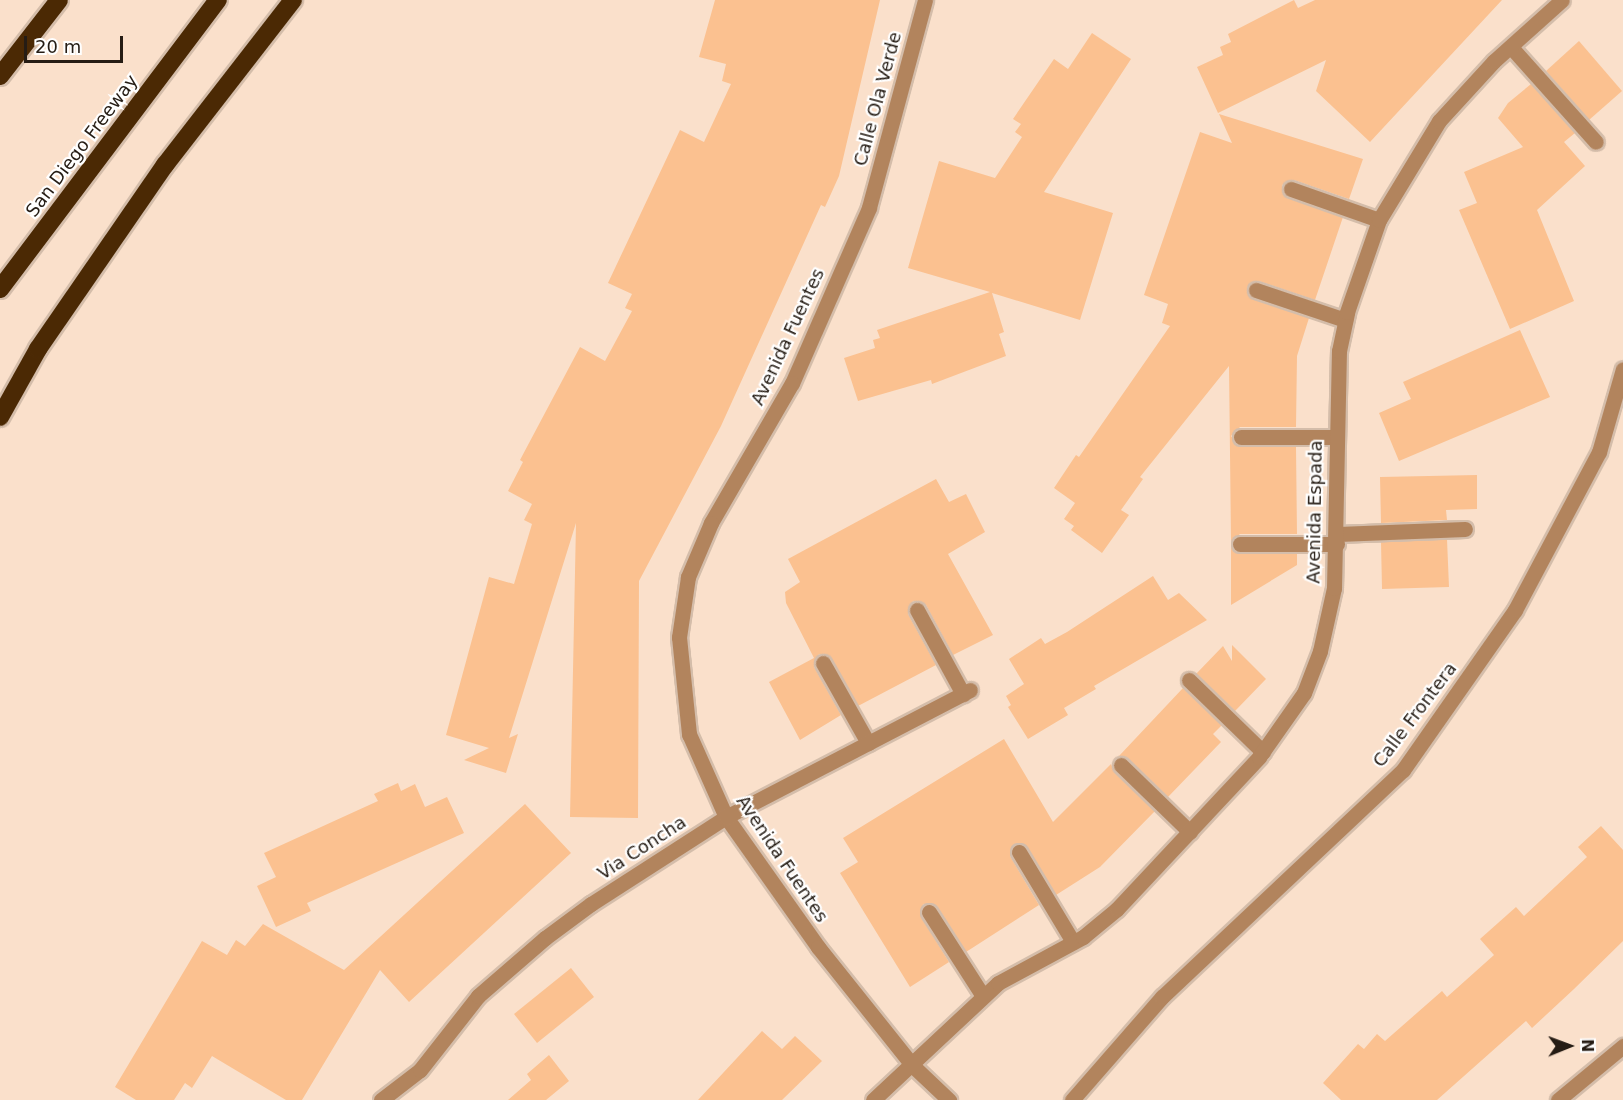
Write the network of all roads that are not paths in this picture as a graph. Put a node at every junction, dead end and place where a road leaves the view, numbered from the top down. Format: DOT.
graph roads {
  1 [pos="59,0"];
  2 [pos="218,0"];
  3 [pos="293,0"];
  4 [pos="925,0"];
  5 [pos="1562,0"];
  6 [pos="1511,47"];
  7 [pos="0,76"];
  8 [pos="1596,142"];
  9 [pos="1291,189"];
  10 [pos="869,208"];
  11 [pos="1379,220"];
  12 [pos="0,289"];
  13 [pos="1256,290"];
  14 [pos="1345,320"];
  15 [pos="1623,369"];
  16 [pos="0,417"];
  17 [pos="1241,437"];
  18 [pos="1335,437"];
  19 [pos="1465,529"];
  20 [pos="1337,539"];
  21 [pos="1240,544"];
  22 [pos="917,610"];
  23 [pos="823,663"];
  24 [pos="1189,680"];
  25 [pos="868,743"];
  26 [pos="1263,752"];
  27 [pos="1121,765"];
  28 [pos="726,817"];
  29 [pos="1190,832"];
  30 [pos="1019,852"];
  31 [pos="929,912"];
  32 [pos="1074,942"];
  33 [pos="982,996"];
  34 [pos="1623,1046"];
  35 [pos="913,1066"];
  36 [pos="381,1100"];
  37 [pos="873,1100"];
  38 [pos="949,1100"];
  39 [pos="1072,1100"];
  40 [pos="1558,1100"];
  1 -- 7 [label="highway"];
  2 -- 12 [label="highway, San Diego Freeway"];
  3 -- 16 [label="highway"];
  4 -- 10 [label="street, Calle Ola Verde"];
  5 -- 6 [label="street, Avenida Espada"];
  6 -- 8 [label="street"];
  6 -- 11 [label="street, Avenida Espada"];
  9 -- 11 [label="street"];
  10 -- 28 [label="street, Avenida Fuentes"];
  11 -- 14 [label="street, Avenida Espada"];
  13 -- 14 [label="street"];
  14 -- 18 [label="street, Avenida Espada"];
  15 -- 39 [label="street, Calle Frontera"];
  17 -- 18 [label="street"];
  18 -- 20 [label="street, Avenida Espada"];
  19 -- 20 [label="street"];
  20 -- 21 [label="street"];
  20 -- 26 [label="street, Avenida Espada"];
  22 -- 25 [label="street, Via Concha"];
  23 -- 25 [label="street"];
  24 -- 26 [label="street"];
  25 -- 28 [label="street, Via Concha"];
  26 -- 29 [label="street, Avenida Espada"];
  27 -- 29 [label="street"];
  28 -- 35 [label="street, Avenida Fuentes"];
  28 -- 36 [label="street, Via Concha"];
  29 -- 32 [label="street, Avenida Espada"];
  30 -- 32 [label="street"];
  31 -- 33 [label="street"];
  32 -- 33 [label="street, Avenida Espada"];
  33 -- 35 [label="street, Avenida Espada"];
  34 -- 40 [label="street"];
  35 -- 37 [label="street, Avenida Espada"];
  35 -- 38 [label="street, Avenida Fuentes"];
}
